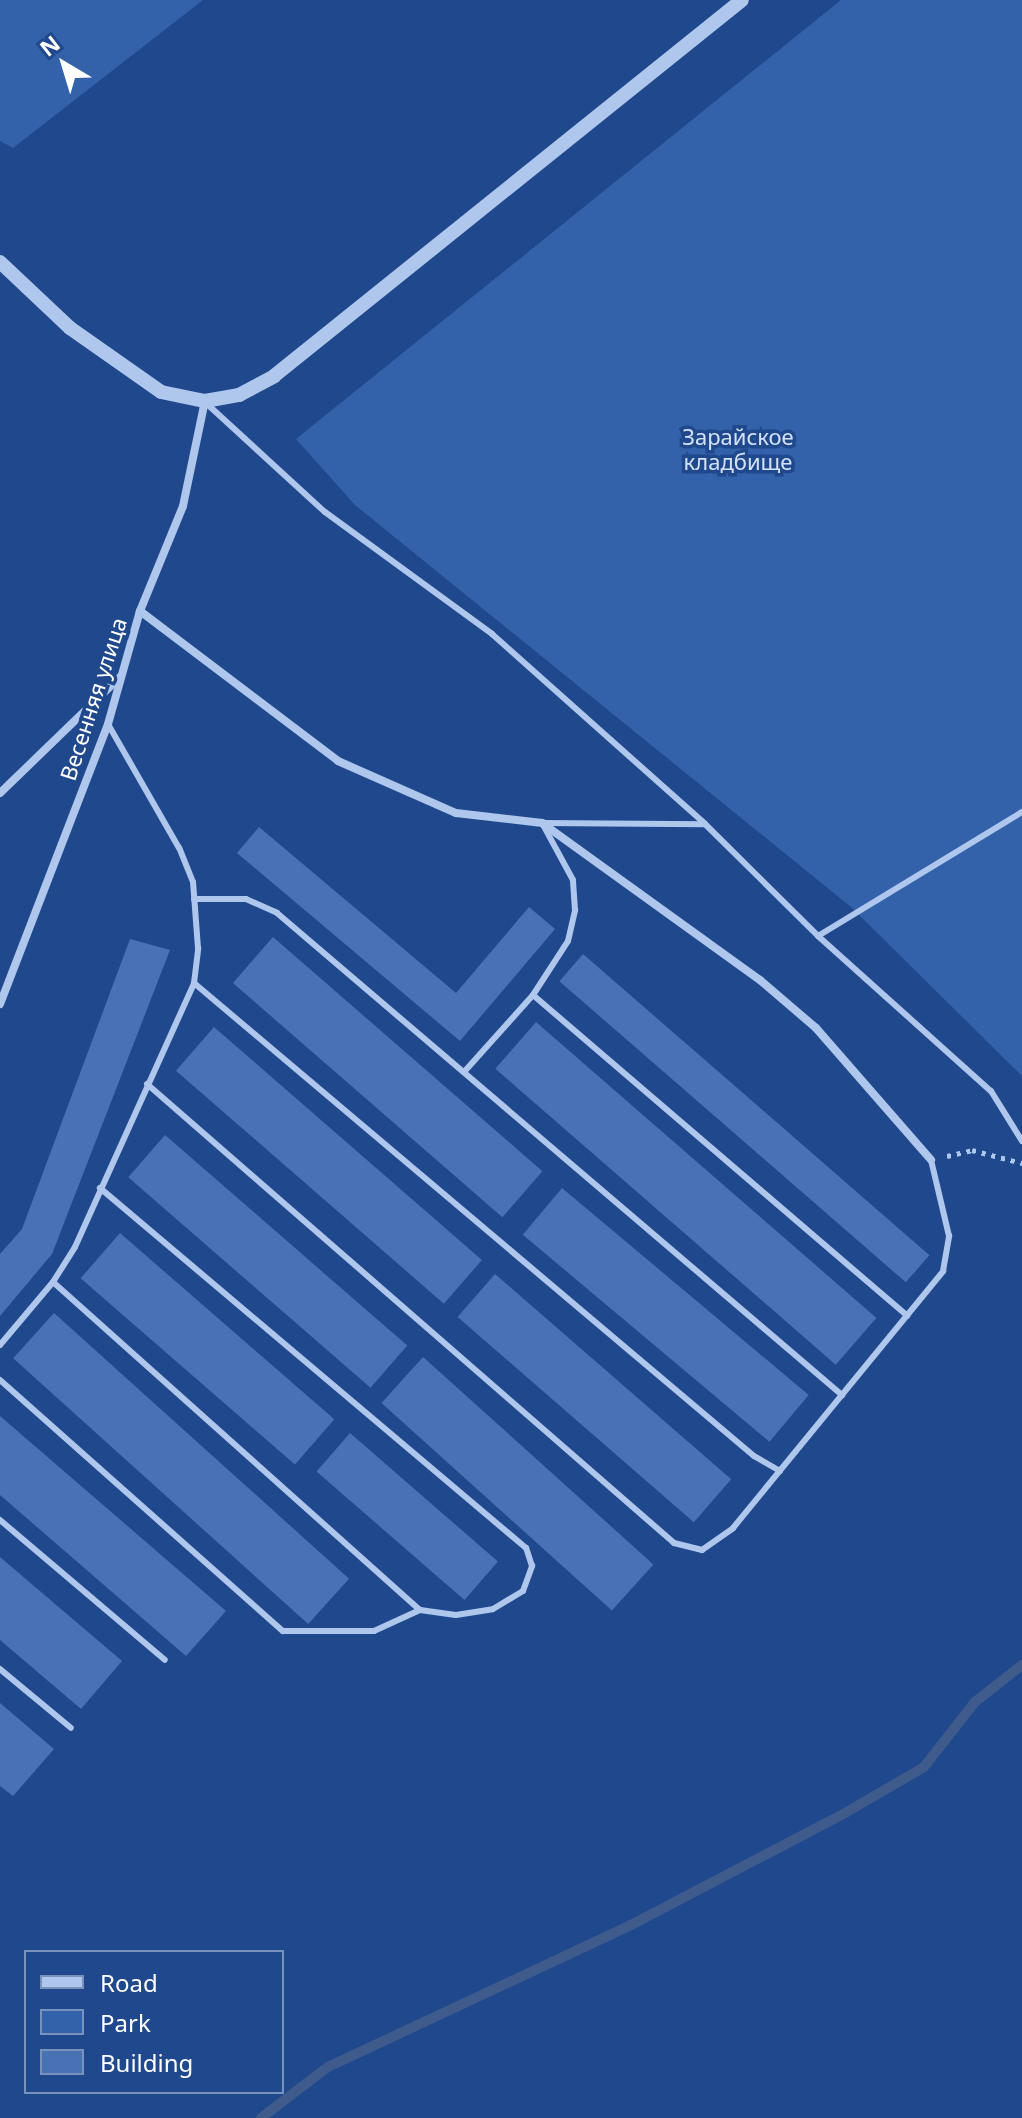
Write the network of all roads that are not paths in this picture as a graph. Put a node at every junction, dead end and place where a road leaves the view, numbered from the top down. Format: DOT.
graph roads {
  1 [pos="742,0"];
  2 [pos="0,262"];
  3 [pos="205,401"];
  4 [pos="140,611"];
  5 [pos="122,676"];
  6 [pos="108,724"];
  7 [pos="0,793"];
  8 [pos="1022,812"];
  9 [pos="542,823"];
  10 [pos="705,824"];
  11 [pos="194,899"];
  12 [pos="818,936"];
  13 [pos="194,983"];
  14 [pos="533,995"];
  15 [pos="0,1004"];
  16 [pos="464,1072"];
  17 [pos="147,1084"];
  18 [pos="1022,1141"];
  19 [pos="931,1160"];
  20 [pos="100,1188"];
  21 [pos="53,1282"];
  22 [pos="907,1316"];
  23 [pos="0,1345"];
  24 [pos="0,1380"];
  25 [pos="842,1395"];
  26 [pos="780,1471"];
  27 [pos="0,1520"];
  28 [pos="420,1610"];
  29 [pos="165,1660"];
  30 [pos="0,1669"];
  31 [pos="71,1728"];
  1 -- 3 [label="street"];
  2 -- 3 [label="street"];
  3 -- 4 [label="street, Весенняя улица"];
  3 -- 10 [label="lane"];
  4 -- 5 [label="street, Весенняя улица"];
  4 -- 9 [label="street"];
  5 -- 6 [label="street, Весенняя улица"];
  5 -- 7 [label="street"];
  6 -- 11 [label="lane"];
  6 -- 15 [label="street, Весенняя улица"];
  8 -- 12 [label="lane"];
  9 -- 10 [label="lane"];
  9 -- 14 [label="lane"];
  9 -- 19 [label="street"];
  10 -- 12 [label="lane"];
  11 -- 13 [label="lane"];
  11 -- 16 [label="lane"];
  12 -- 18 [label="lane"];
  13 -- 17 [label="lane"];
  13 -- 26 [label="lane"];
  14 -- 16 [label="lane"];
  14 -- 22 [label="lane"];
  16 -- 25 [label="lane"];
  17 -- 20 [label="lane"];
  17 -- 26 [label="lane"];
  19 -- 22 [label="lane"];
  20 -- 21 [label="lane"];
  20 -- 28 [label="lane"];
  21 -- 23 [label="lane"];
  21 -- 28 [label="lane"];
  22 -- 25 [label="lane"];
  24 -- 28 [label="lane"];
  25 -- 26 [label="lane"];
  27 -- 29 [label="lane"];
  30 -- 31 [label="lane"];
}
